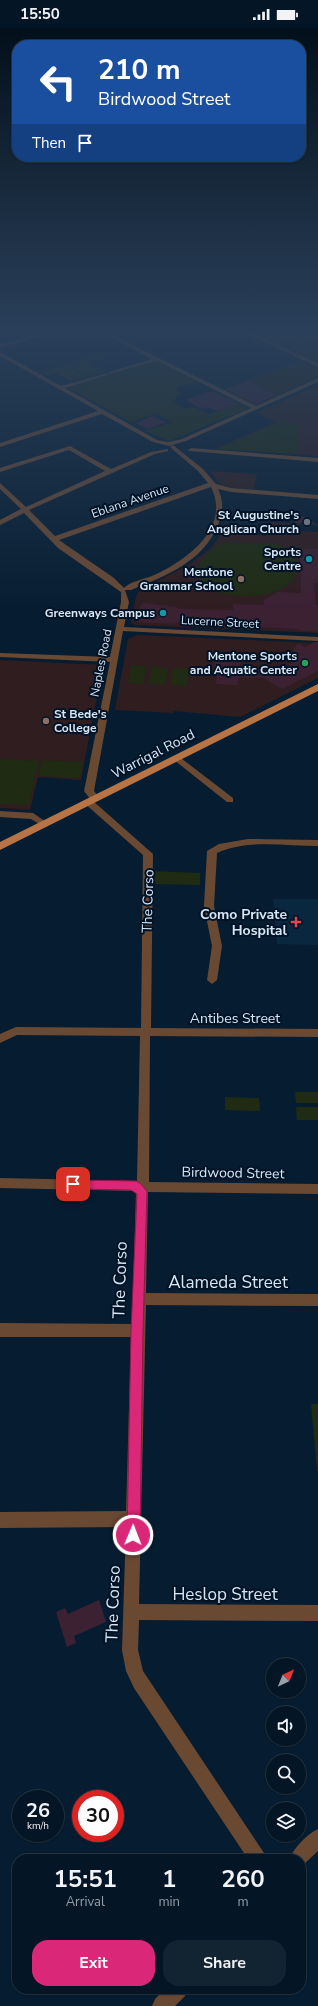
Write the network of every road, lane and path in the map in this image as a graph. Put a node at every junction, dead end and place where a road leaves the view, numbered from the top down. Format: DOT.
graph roads {
  1 [pos="61,425"];
  2 [pos="126,425"];
  3 [pos="217,425"];
  4 [pos="0,445"];
  5 [pos="167,447"];
  6 [pos="191,450"];
  7 [pos="318,460"];
  8 [pos="0,470"];
  9 [pos="111,472"];
  10 [pos="0,485"];
  11 [pos="213,485"];
  12 [pos="231,490"];
  13 [pos="216,494"];
  14 [pos="318,497"];
  15 [pos="25,510"];
  16 [pos="0,523"];
  17 [pos="54,539"];
  18 [pos="128,591"];
  19 [pos="120,629"];
  20 [pos="318,638"];
  21 [pos="0,655"];
  22 [pos="114,660"];
  23 [pos="318,687"];
  24 [pos="177,758"];
  25 [pos="92,800"];
  26 [pos="230,800"];
  27 [pos="0,814"];
  28 [pos="44,824"];
  29 [pos="318,843"];
  30 [pos="0,846"];
  31 [pos="212,980"];
  32 [pos="145,1032"];
  33 [pos="318,1033"];
  34 [pos="0,1039"];
  35 [pos="0,1183"];
  36 [pos="142,1186"];
  37 [pos="318,1189"];
  38 [pos="139,1299"];
  39 [pos="318,1300"];
  40 [pos="0,1330"];
  41 [pos="137,1331"];
  42 [pos="134,1519"];
  43 [pos="0,1520"];
  44 [pos="132,1612"];
  45 [pos="318,1613"];
  46 [pos="318,1838"];
  47 [pos="256,1854"];
  48 [pos="303,1854"];
  49 [pos="173,1994"];
  50 [pos="162,2006"];
  1 -- 4 [label="street"];
  2 -- 5 [label="street"];
  3 -- 5 [label="street"];
  5 -- 9 [label="street"];
  5 -- 11 [label="street"];
  6 -- 7 [label="street"];
  8 -- 9 [label="street"];
  9 -- 15 [label="street"];
  10 -- 15 [label="street"];
  11 -- 12 [label="street"];
  11 -- 13 [label="street"];
  11 -- 17 [label="street, Eblana Avenue"];
  12 -- 13 [label="street"];
  12 -- 14 [label="street"];
  13 -- 18 [label="street"];
  15 -- 16 [label="street"];
  15 -- 17 [label="street"];
  17 -- 18 [label="street"];
  18 -- 19 [label="street, Naples Road"];
  19 -- 20 [label="street, Lucerne Street"];
  19 -- 22 [label="street, Naples Road"];
  21 -- 22 [label="street"];
  22 -- 25 [label="street, Naples Road"];
  23 -- 24 [label="main road, Warrigal Road"];
  24 -- 25 [label="main road, Warrigal Road"];
  24 -- 26 [label="street"];
  25 -- 28 [label="main road, Warrigal Road"];
  25 -- 32 [label="street, The Corso"];
  27 -- 28 [label="street"];
  28 -- 30 [label="main road, Warrigal Road"];
  29 -- 31 [label="street"];
  32 -- 33 [label="street, Antibes Street"];
  32 -- 34 [label="street, Antibes Street"];
  32 -- 36 [label="street, The Corso"];
  35 -- 36 [label="street, Birdwood Street"];
  36 -- 37 [label="street, Birdwood Street"];
  36 -- 38 [label="street, The Corso"];
  38 -- 39 [label="street, Alameda Street"];
  38 -- 41 [label="street, The Corso"];
  40 -- 41 [label="street"];
  41 -- 42 [label="street, The Corso"];
  42 -- 43 [label="street"];
  42 -- 44 [label="street, The Corso"];
  44 -- 45 [label="street, Heslop Street"];
  44 -- 47 [label="street, The Corso"];
  46 -- 48 [label="street"];
  49 -- 50 [label="street"];
}
